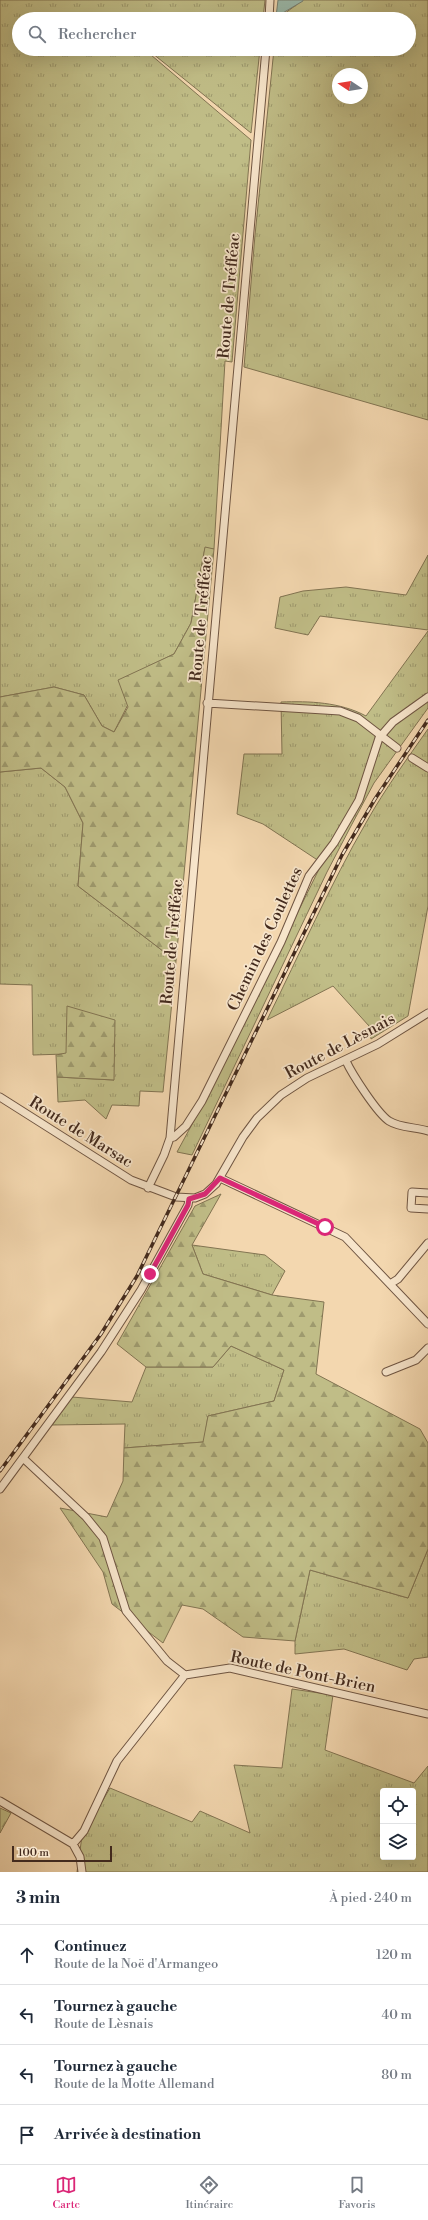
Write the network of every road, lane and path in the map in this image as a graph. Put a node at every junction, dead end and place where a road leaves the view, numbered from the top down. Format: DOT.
graph roads {
  1 [pos="270,0"];
  2 [pos="269,12"];
  3 [pos="265,56"];
  4 [pos="428,697"];
  5 [pos="208,703"];
  6 [pos="381,736"];
  7 [pos="397,748"];
  8 [pos="412,758"];
  9 [pos="428,768"];
  10 [pos="427,1017"];
  11 [pos="346,1061"];
  12 [pos="0,1097"];
  13 [pos="428,1131"];
  14 [pos="170,1138"];
  15 [pos="220,1178"];
  16 [pos="148,1188"];
  17 [pos="428,1193"];
  18 [pos="189,1199"];
  19 [pos="428,1209"];
  20 [pos="428,1243"];
  21 [pos="390,1284"];
  22 [pos="428,1324"];
  23 [pos="428,1348"];
  24 [pos="386,1372"];
  25 [pos="23,1458"];
  26 [pos="0,1489"];
  27 [pos="185,1675"];
  28 [pos="428,1714"];
  29 [pos="0,1801"];
  30 [pos="73,1844"];
  31 [pos="82,1872"];
  1 -- 2 [label="street"];
  3 -- 5 [label="street, Route de Tréfféac"];
  4 -- 6 [label="street, Chemin des Coulettes"];
  5 -- 6 [label="street"];
  5 -- 14 [label="street, Route de Tréfféac"];
  6 -- 7 [label="street"];
  6 -- 14 [label="street, Chemin des Coulettes"];
  8 -- 9 [label="street"];
  10 -- 11 [label="street, Route de Lèsnais"];
  11 -- 13 [label="street"];
  11 -- 15 [label="street, Route de Lèsnais"];
  12 -- 16 [label="street, Route de Marsac"];
  14 -- 16 [label="street, Route de Tréfféac"];
  15 -- 18 [label="street, Route de Lèsnais"];
  15 -- 21 [label="street"];
  16 -- 18 [label="street"];
  17 -- 19 [label="street"];
  18 -- 25 [label="street"];
  20 -- 21 [label="street"];
  21 -- 22 [label="street"];
  23 -- 24 [label="street"];
  25 -- 26 [label="street"];
  25 -- 27 [label="street"];
  27 -- 28 [label="street, Route de Pont-Brien"];
  27 -- 30 [label="street"];
  29 -- 30 [label="street"];
  30 -- 31 [label="street"];
}
